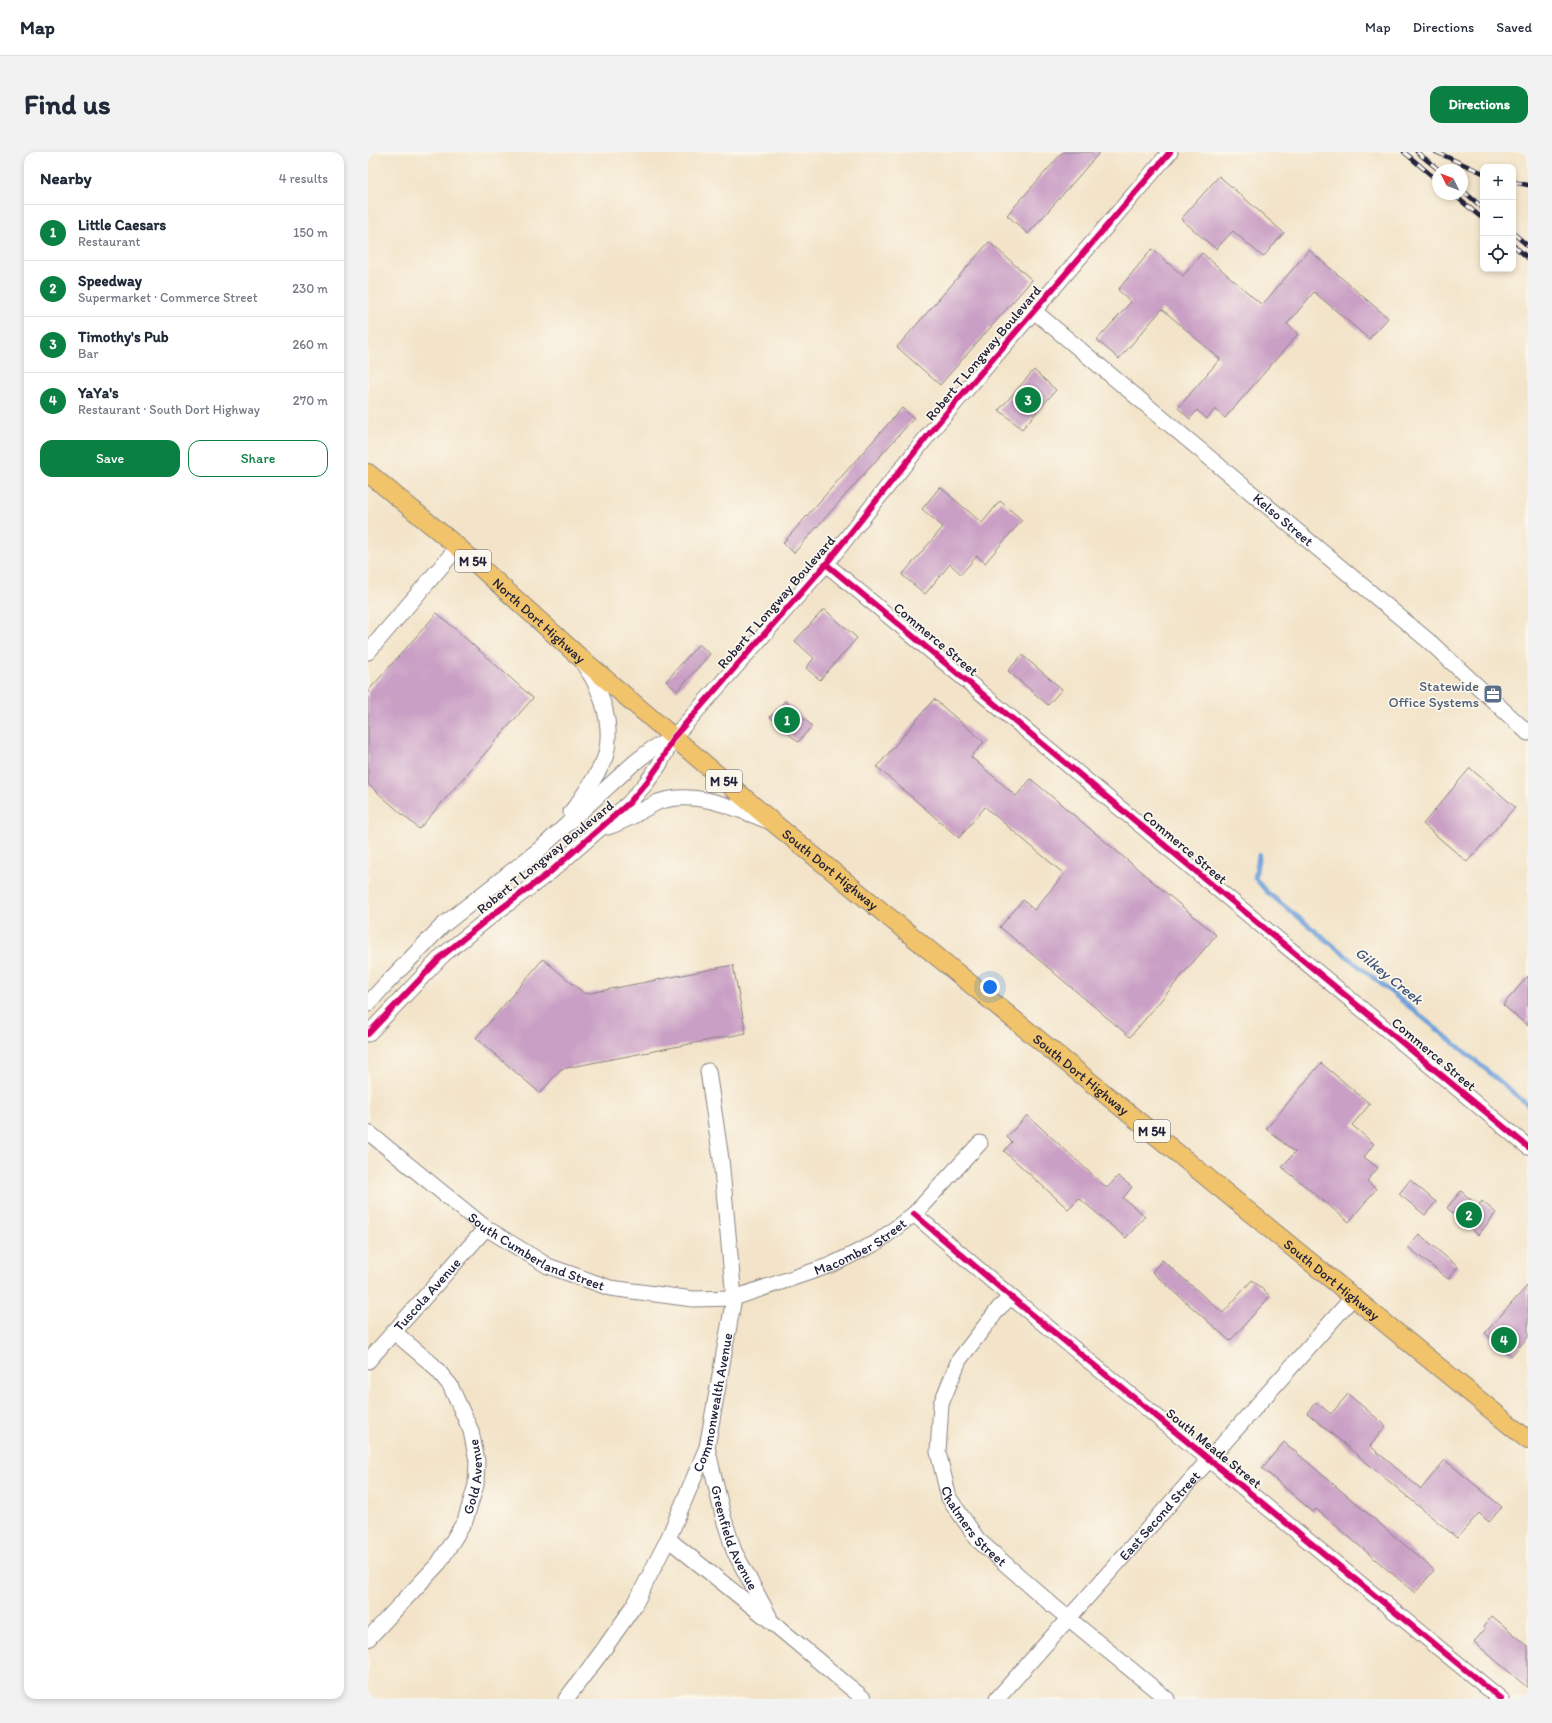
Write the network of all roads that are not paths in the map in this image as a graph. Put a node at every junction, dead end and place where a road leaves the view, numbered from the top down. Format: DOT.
graph roads {
  1 [pos="1170,152"];
  2 [pos="1034,311"];
  3 [pos="368,473"];
  4 [pos="458,547"];
  5 [pos="826,564"];
  6 [pos="368,652"];
  7 [pos="575,653"];
  8 [pos="1528,733"];
  9 [pos="673,738"];
  10 [pos="775,824"];
  11 [pos="598,832"];
  12 [pos="540,849"];
  13 [pos="368,1004"];
  14 [pos="374,1019"];
  15 [pos="368,1034"];
  16 [pos="708,1071"];
  17 [pos="368,1132"];
  18 [pos="980,1143"];
  19 [pos="1528,1147"];
  20 [pos="914,1214"];
  21 [pos="486,1228"];
  22 [pos="1354,1296"];
  23 [pos="1011,1297"];
  24 [pos="734,1298"];
  25 [pos="394,1332"];
  26 [pos="368,1361"];
  27 [pos="1528,1440"];
  28 [pos="707,1448"];
  29 [pos="1209,1459"];
  30 [pos="668,1540"];
  31 [pos="1068,1618"];
  32 [pos="774,1623"];
  33 [pos="368,1639"];
  34 [pos="566,1699"];
  35 [pos="864,1699"];
  36 [pos="997,1699"];
  37 [pos="1167,1699"];
  38 [pos="1501,1699"];
  1 -- 2 [label="street, Robert T Longway Boulevard"];
  2 -- 5 [label="street, Robert T Longway Boulevard"];
  2 -- 8 [label="street, Kelso Street"];
  3 -- 4 [label="main road, North Dort Highway / M 54"];
  4 -- 6 [label="street"];
  4 -- 7 [label="main road, North Dort Highway / M 54"];
  5 -- 9 [label="street, Robert T Longway Boulevard"];
  5 -- 19 [label="street, Commerce Street"];
  7 -- 9 [label="main road, North Dort Highway / M 54"];
  7 -- 12 [label="street"];
  9 -- 10 [label="main road, South Dort Highway / M 54"];
  9 -- 11 [label="street, Robert T Longway Boulevard"];
  9 -- 12 [label="street, Robert T Longway Boulevard"];
  10 -- 11 [label="street"];
  10 -- 22 [label="main road, South Dort Highway / M 54"];
  11 -- 14 [label="street, Robert T Longway Boulevard"];
  12 -- 13 [label="street, Robert T Longway Boulevard"];
  14 -- 15 [label="street, Robert T Longway Boulevard"];
  16 -- 24 [label="street, Commonwealth Avenue"];
  17 -- 21 [label="street, South Cumberland Street"];
  18 -- 20 [label="street, Macomber Street"];
  20 -- 23 [label="street, South Meade Street"];
  20 -- 24 [label="street, Macomber Street"];
  21 -- 24 [label="street, South Cumberland Street"];
  21 -- 25 [label="street, Tuscola Avenue"];
  22 -- 27 [label="main road, South Dort Highway / M 54"];
  22 -- 29 [label="street, East Second Street"];
  23 -- 29 [label="street, South Meade Street"];
  23 -- 31 [label="street, Chalmers Street"];
  24 -- 28 [label="street, Commonwealth Avenue"];
  25 -- 26 [label="street, Tuscola Avenue"];
  25 -- 33 [label="street, Gold Avenue"];
  28 -- 30 [label="street, Commonwealth Avenue"];
  28 -- 32 [label="street, Greenfield Avenue"];
  29 -- 31 [label="street, East Second Street"];
  29 -- 38 [label="street, South Meade Street"];
  30 -- 32 [label="street, Greenfield Avenue"];
  30 -- 34 [label="street, Commonwealth Avenue"];
  31 -- 36 [label="street, East Second Street"];
  31 -- 37 [label="street, Chalmers Street"];
  32 -- 35 [label="street, Greenfield Avenue"];
}
